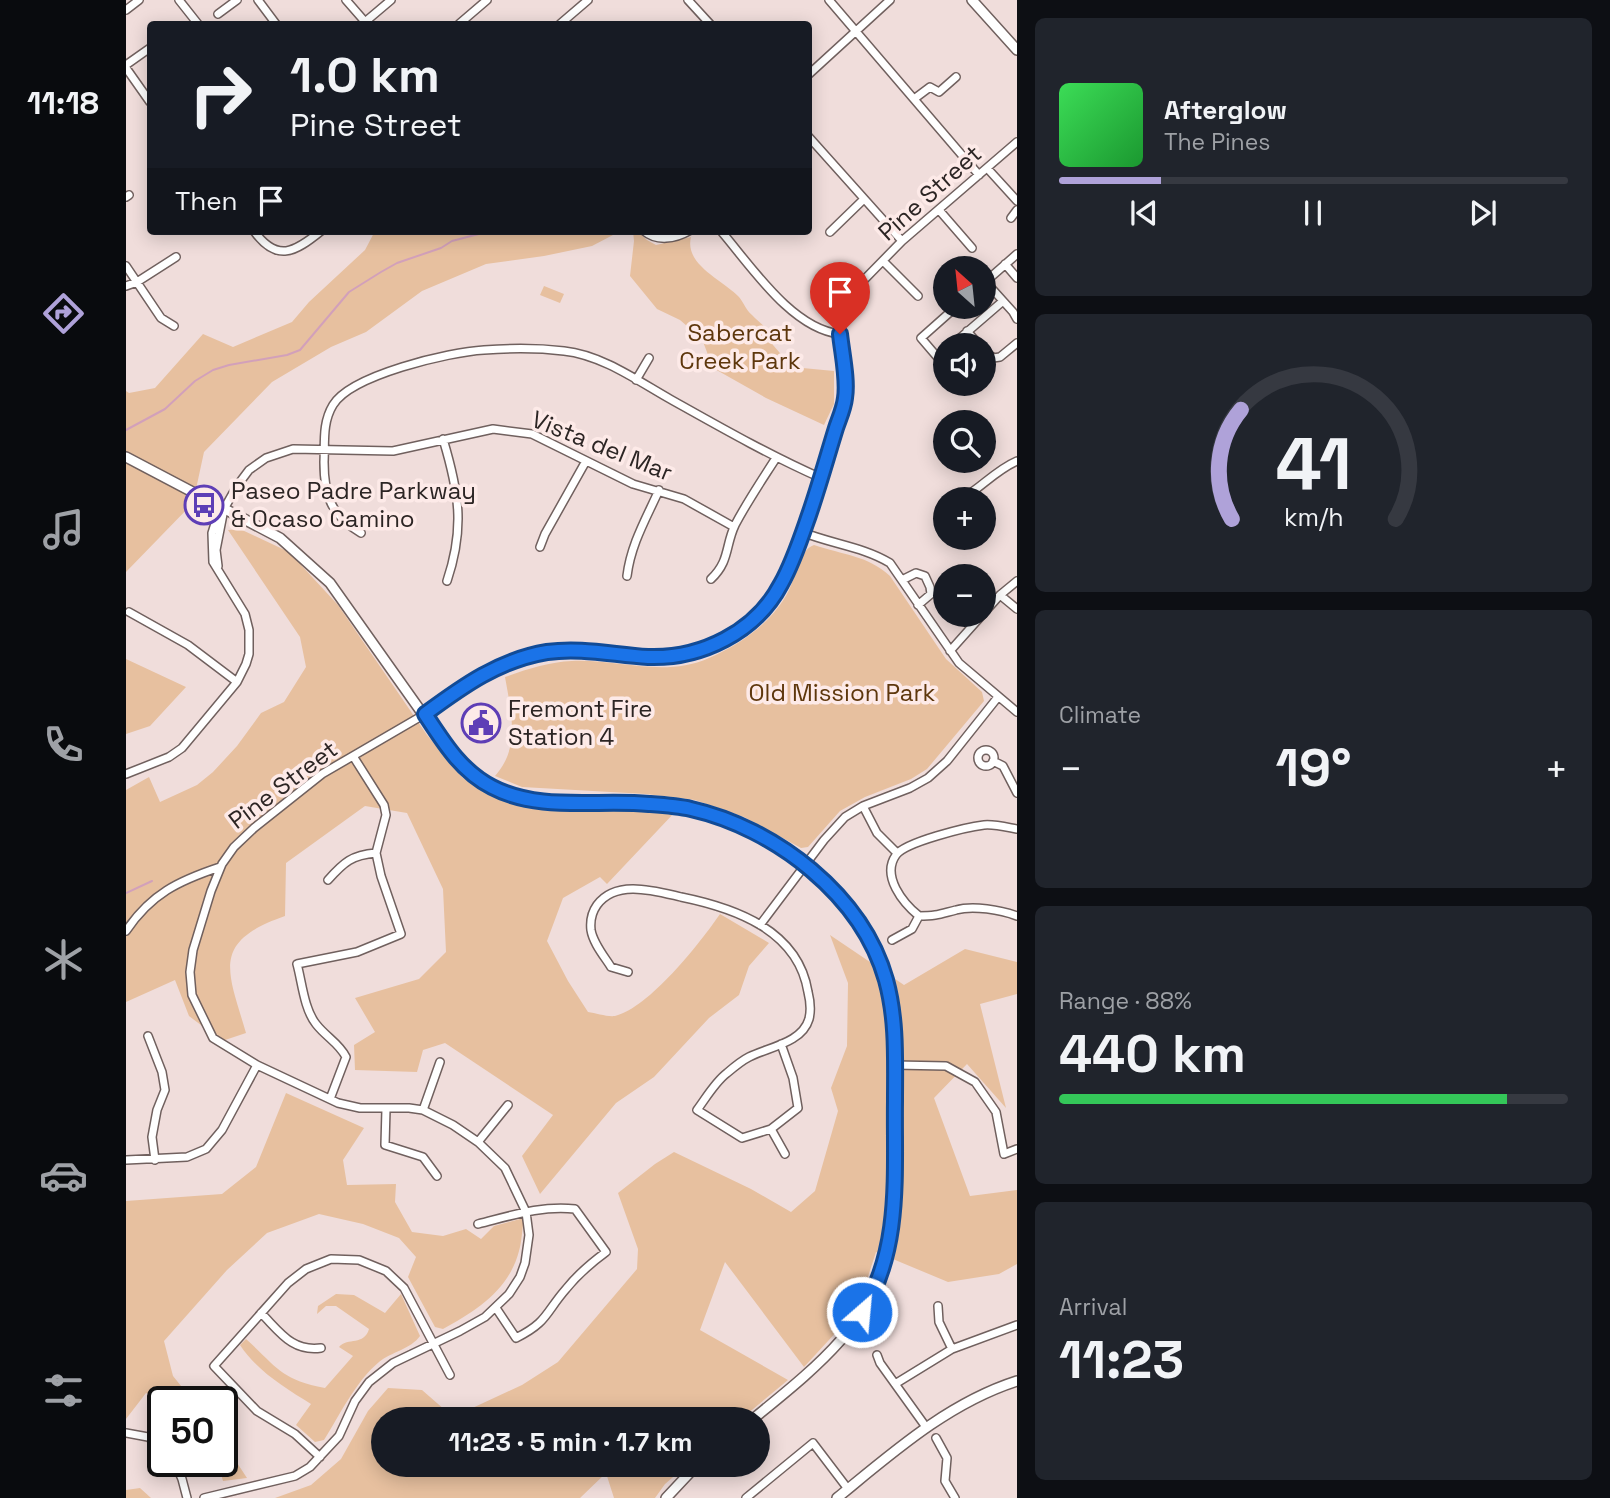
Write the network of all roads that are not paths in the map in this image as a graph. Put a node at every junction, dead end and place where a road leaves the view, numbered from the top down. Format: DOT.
graph roads {
  1 [pos="139,0"];
  2 [pos="179,0"];
  3 [pos="237,0"];
  4 [pos="258,0"];
  5 [pos="346,0"];
  6 [pos="391,0"];
  7 [pos="487,0"];
  8 [pos="588,0"];
  9 [pos="688,0"];
  10 [pos="829,0"];
  11 [pos="890,0"];
  12 [pos="972,0"];
  13 [pos="126,10"];
  14 [pos="218,14"];
  15 [pos="196,21"];
  16 [pos="274,21"];
  17 [pos="364,21"];
  18 [pos="368,21"];
  19 [pos="462,21"];
  20 [pos="564,21"];
  21 [pos="707,21"];
  22 [pos="856,32"];
  23 [pos="147,50"];
  24 [pos="1017,50"];
  25 [pos="126,67"];
  26 [pos="812,71"];
  27 [pos="956,78"];
  28 [pos="147,98"];
  29 [pos="914,99"];
  30 [pos="812,140"];
  31 [pos="1017,142"];
  32 [pos="987,168"];
  33 [pos="979,174"];
  34 [pos="864,199"];
  35 [pos="1017,201"];
  36 [pos="1017,210"];
  37 [pos="939,211"];
  38 [pos="1011,218"];
  39 [pos="830,232"];
  40 [pos="257,235"];
  41 [pos="316,235"];
  42 [pos="651,235"];
  43 [pos="678,235"];
  44 [pos="724,235"];
  45 [pos="902,241"];
  46 [pos="972,248"];
  47 [pos="1017,254"];
  48 [pos="176,257"];
  49 [pos="883,261"];
  50 [pos="1005,264"];
  51 [pos="126,267"];
  52 [pos="996,272"];
  53 [pos="1017,278"];
  54 [pos="137,282"];
  55 [pos="126,286"];
  56 [pos="996,293"];
  57 [pos="918,296"];
  58 [pos="1003,300"];
  59 [pos="1016,313"];
  60 [pos="942,319"];
  61 [pos="174,326"];
  62 [pos="967,331"];
  63 [pos="840,334"];
  64 [pos="1017,343"];
  65 [pos="933,352"];
  66 [pos="649,358"];
  67 [pos="996,358"];
  68 [pos="636,380"];
  69 [pos="443,439"];
  70 [pos="325,449"];
  71 [pos="126,457"];
  72 [pos="776,458"];
  73 [pos="586,461"];
  74 [pos="1017,461"];
  75 [pos="821,478"];
  76 [pos="980,487"];
  77 [pos="659,490"];
  78 [pos="224,509"];
  79 [pos="734,527"];
  80 [pos="361,533"];
  81 [pos="802,533"];
  82 [pos="540,547"];
  83 [pos="627,576"];
  84 [pos="711,579"];
  85 [pos="902,580"];
  86 [pos="447,581"];
  87 [pos="1017,581"];
  88 [pos="1000,595"];
  89 [pos="918,605"];
  90 [pos="1017,609"];
  91 [pos="129,612"];
  92 [pos="950,651"];
  93 [pos="237,682"];
  94 [pos="998,697"];
  95 [pos="1017,712"];
  96 [pos="425,714"];
  97 [pos="353,756"];
  98 [pos="993,761"];
  99 [pos="126,774"];
  100 [pos="1017,793"];
  101 [pos="863,806"];
  102 [pos="1017,829"];
  103 [pos="376,853"];
  104 [pos="897,853"];
  105 [pos="806,865"];
  106 [pos="220,867"];
  107 [pos="328,880"];
  108 [pos="919,916"];
  109 [pos="1017,916"];
  110 [pos="760,925"];
  111 [pos="126,931"];
  112 [pos="892,940"];
  113 [pos="628,972"];
  114 [pos="148,1036"];
  115 [pos="781,1044"];
  116 [pos="440,1062"];
  117 [pos="257,1065"];
  118 [pos="895,1065"];
  119 [pos="330,1099"];
  120 [pos="508,1105"];
  121 [pos="386,1109"];
  122 [pos="423,1110"];
  123 [pos="771,1129"];
  124 [pos="478,1142"];
  125 [pos="1017,1149"];
  126 [pos="785,1154"];
  127 [pos="126,1160"];
  128 [pos="155,1160"];
  129 [pos="437,1176"];
  130 [pos="526,1212"];
  131 [pos="478,1224"];
  132 [pos="938,1306"];
  133 [pos="496,1308"];
  134 [pos="261,1313"];
  135 [pos="1017,1325"];
  136 [pos="434,1343"];
  137 [pos="321,1348"];
  138 [pos="952,1349"];
  139 [pos="877,1355"];
  140 [pos="450,1375"];
  141 [pos="1017,1381"];
  142 [pos="895,1384"];
  143 [pos="768,1407"];
  144 [pos="926,1427"];
  145 [pos="126,1433"];
  146 [pos="147,1437"];
  147 [pos="936,1438"];
  148 [pos="320,1457"];
  149 [pos="182,1477"];
  150 [pos="686,1477"];
  151 [pos="848,1489"];
  152 [pos="187,1498"];
  153 [pos="204,1498"];
  154 [pos="666,1498"];
  155 [pos="746,1498"];
  156 [pos="837,1498"];
  157 [pos="955,1498"];
  1 -- 13 [label="street"];
  2 -- 15 [label="street"];
  3 -- 14 [label="street"];
  4 -- 16 [label="street"];
  5 -- 17 [label="street"];
  6 -- 18 [label="street"];
  7 -- 19 [label="street"];
  8 -- 20 [label="street"];
  9 -- 21 [label="street"];
  10 -- 22 [label="street"];
  11 -- 22 [label="street"];
  12 -- 24 [label="main road"];
  22 -- 26 [label="street"];
  22 -- 29 [label="street"];
  23 -- 25 [label="street"];
  25 -- 28 [label="street"];
  27 -- 29 [label="street"];
  29 -- 33 [label="street"];
  30 -- 34 [label="street"];
  31 -- 32 [label="street, Pine Street"];
  32 -- 33 [label="street, Pine Street"];
  32 -- 35 [label="street"];
  33 -- 37 [label="street, Pine Street"];
  34 -- 39 [label="street"];
  34 -- 45 [label="street"];
  36 -- 38 [label="street"];
  37 -- 45 [label="street, Pine Street"];
  37 -- 46 [label="street"];
  40 -- 41 [label="street"];
  42 -- 43 [label="street"];
  44 -- 63 [label="street"];
  45 -- 49 [label="street, Pine Street"];
  47 -- 50 [label="street"];
  48 -- 54 [label="street"];
  49 -- 57 [label="street"];
  49 -- 63 [label="street, Pine Street"];
  50 -- 52 [label="street"];
  50 -- 53 [label="street"];
  51 -- 54 [label="street"];
  54 -- 55 [label="street"];
  54 -- 61 [label="street"];
  56 -- 58 [label="street"];
  58 -- 59 [label="street"];
  58 -- 62 [label="street"];
  60 -- 65 [label="street"];
  63 -- 75 [label="street, Pine Street"];
  64 -- 67 [label="street"];
  66 -- 68 [label="street"];
  68 -- 70 [label="street"];
  68 -- 72 [label="street"];
  69 -- 70 [label="street, Vista del Mar"];
  69 -- 73 [label="street, Vista del Mar"];
  69 -- 86 [label="street"];
  70 -- 78 [label="street, Vista del Mar"];
  70 -- 80 [label="street"];
  71 -- 78 [label="main road"];
  72 -- 75 [label="street"];
  72 -- 79 [label="street"];
  73 -- 77 [label="street, Vista del Mar"];
  73 -- 82 [label="street"];
  74 -- 76 [label="street"];
  75 -- 81 [label="street, Pine Street"];
  77 -- 79 [label="street, Vista del Mar"];
  77 -- 83 [label="street"];
  78 -- 93 [label="street, Vista del Mar"];
  78 -- 96 [label="main road"];
  79 -- 84 [label="street"];
  81 -- 85 [label="street"];
  81 -- 96 [label="street, Pine Street"];
  85 -- 89 [label="street"];
  85 -- 89 [label="street"];
  87 -- 88 [label="street"];
  88 -- 90 [label="street"];
  88 -- 92 [label="street"];
  89 -- 92 [label="street"];
  91 -- 93 [label="street"];
  92 -- 94 [label="street"];
  93 -- 99 [label="street, Vista del Mar"];
  94 -- 95 [label="street"];
  94 -- 101 [label="street"];
  96 -- 97 [label="street, Pine Street"];
  96 -- 105 [label="main road"];
  97 -- 103 [label="street"];
  97 -- 106 [label="street, Pine Street"];
  98 -- 100 [label="street"];
  101 -- 104 [label="street"];
  101 -- 105 [label="street"];
  102 -- 104 [label="street"];
  103 -- 107 [label="street"];
  103 -- 119 [label="street"];
  104 -- 108 [label="street"];
  105 -- 110 [label="street"];
  105 -- 118 [label="main road"];
  106 -- 111 [label="street"];
  106 -- 117 [label="street, Pine Street"];
  108 -- 109 [label="street"];
  108 -- 112 [label="street"];
  110 -- 113 [label="street"];
  110 -- 115 [label="street"];
  114 -- 128 [label="street"];
  115 -- 123 [label="street"];
  115 -- 123 [label="street"];
  116 -- 122 [label="street"];
  117 -- 119 [label="street, Pine Street"];
  117 -- 128 [label="street"];
  118 -- 125 [label="street"];
  118 -- 143 [label="main road"];
  119 -- 121 [label="street, Pine Street"];
  120 -- 124 [label="street"];
  121 -- 122 [label="street, Pine Street"];
  121 -- 129 [label="street"];
  122 -- 124 [label="street, Pine Street"];
  123 -- 126 [label="street"];
  124 -- 130 [label="street, Pine Street"];
  127 -- 128 [label="street"];
  130 -- 131 [label="street"];
  130 -- 133 [label="street, Pine Street"];
  130 -- 133 [label="street"];
  132 -- 138 [label="street"];
  133 -- 136 [label="street, Pine Street"];
  134 -- 136 [label="street"];
  134 -- 137 [label="street"];
  134 -- 148 [label="street"];
  135 -- 138 [label="street"];
  136 -- 140 [label="street"];
  136 -- 148 [label="street, Pine Street"];
  138 -- 142 [label="street"];
  139 -- 142 [label="street"];
  141 -- 144 [label="main road"];
  142 -- 144 [label="street"];
  144 -- 151 [label="main road"];
  145 -- 146 [label="street"];
  147 -- 157 [label="street"];
  148 -- 153 [label="street, Pine Street"];
  149 -- 152 [label="street"];
  150 -- 154 [label="main road"];
  151 -- 155 [label="street"];
  151 -- 156 [label="main road"];
}
